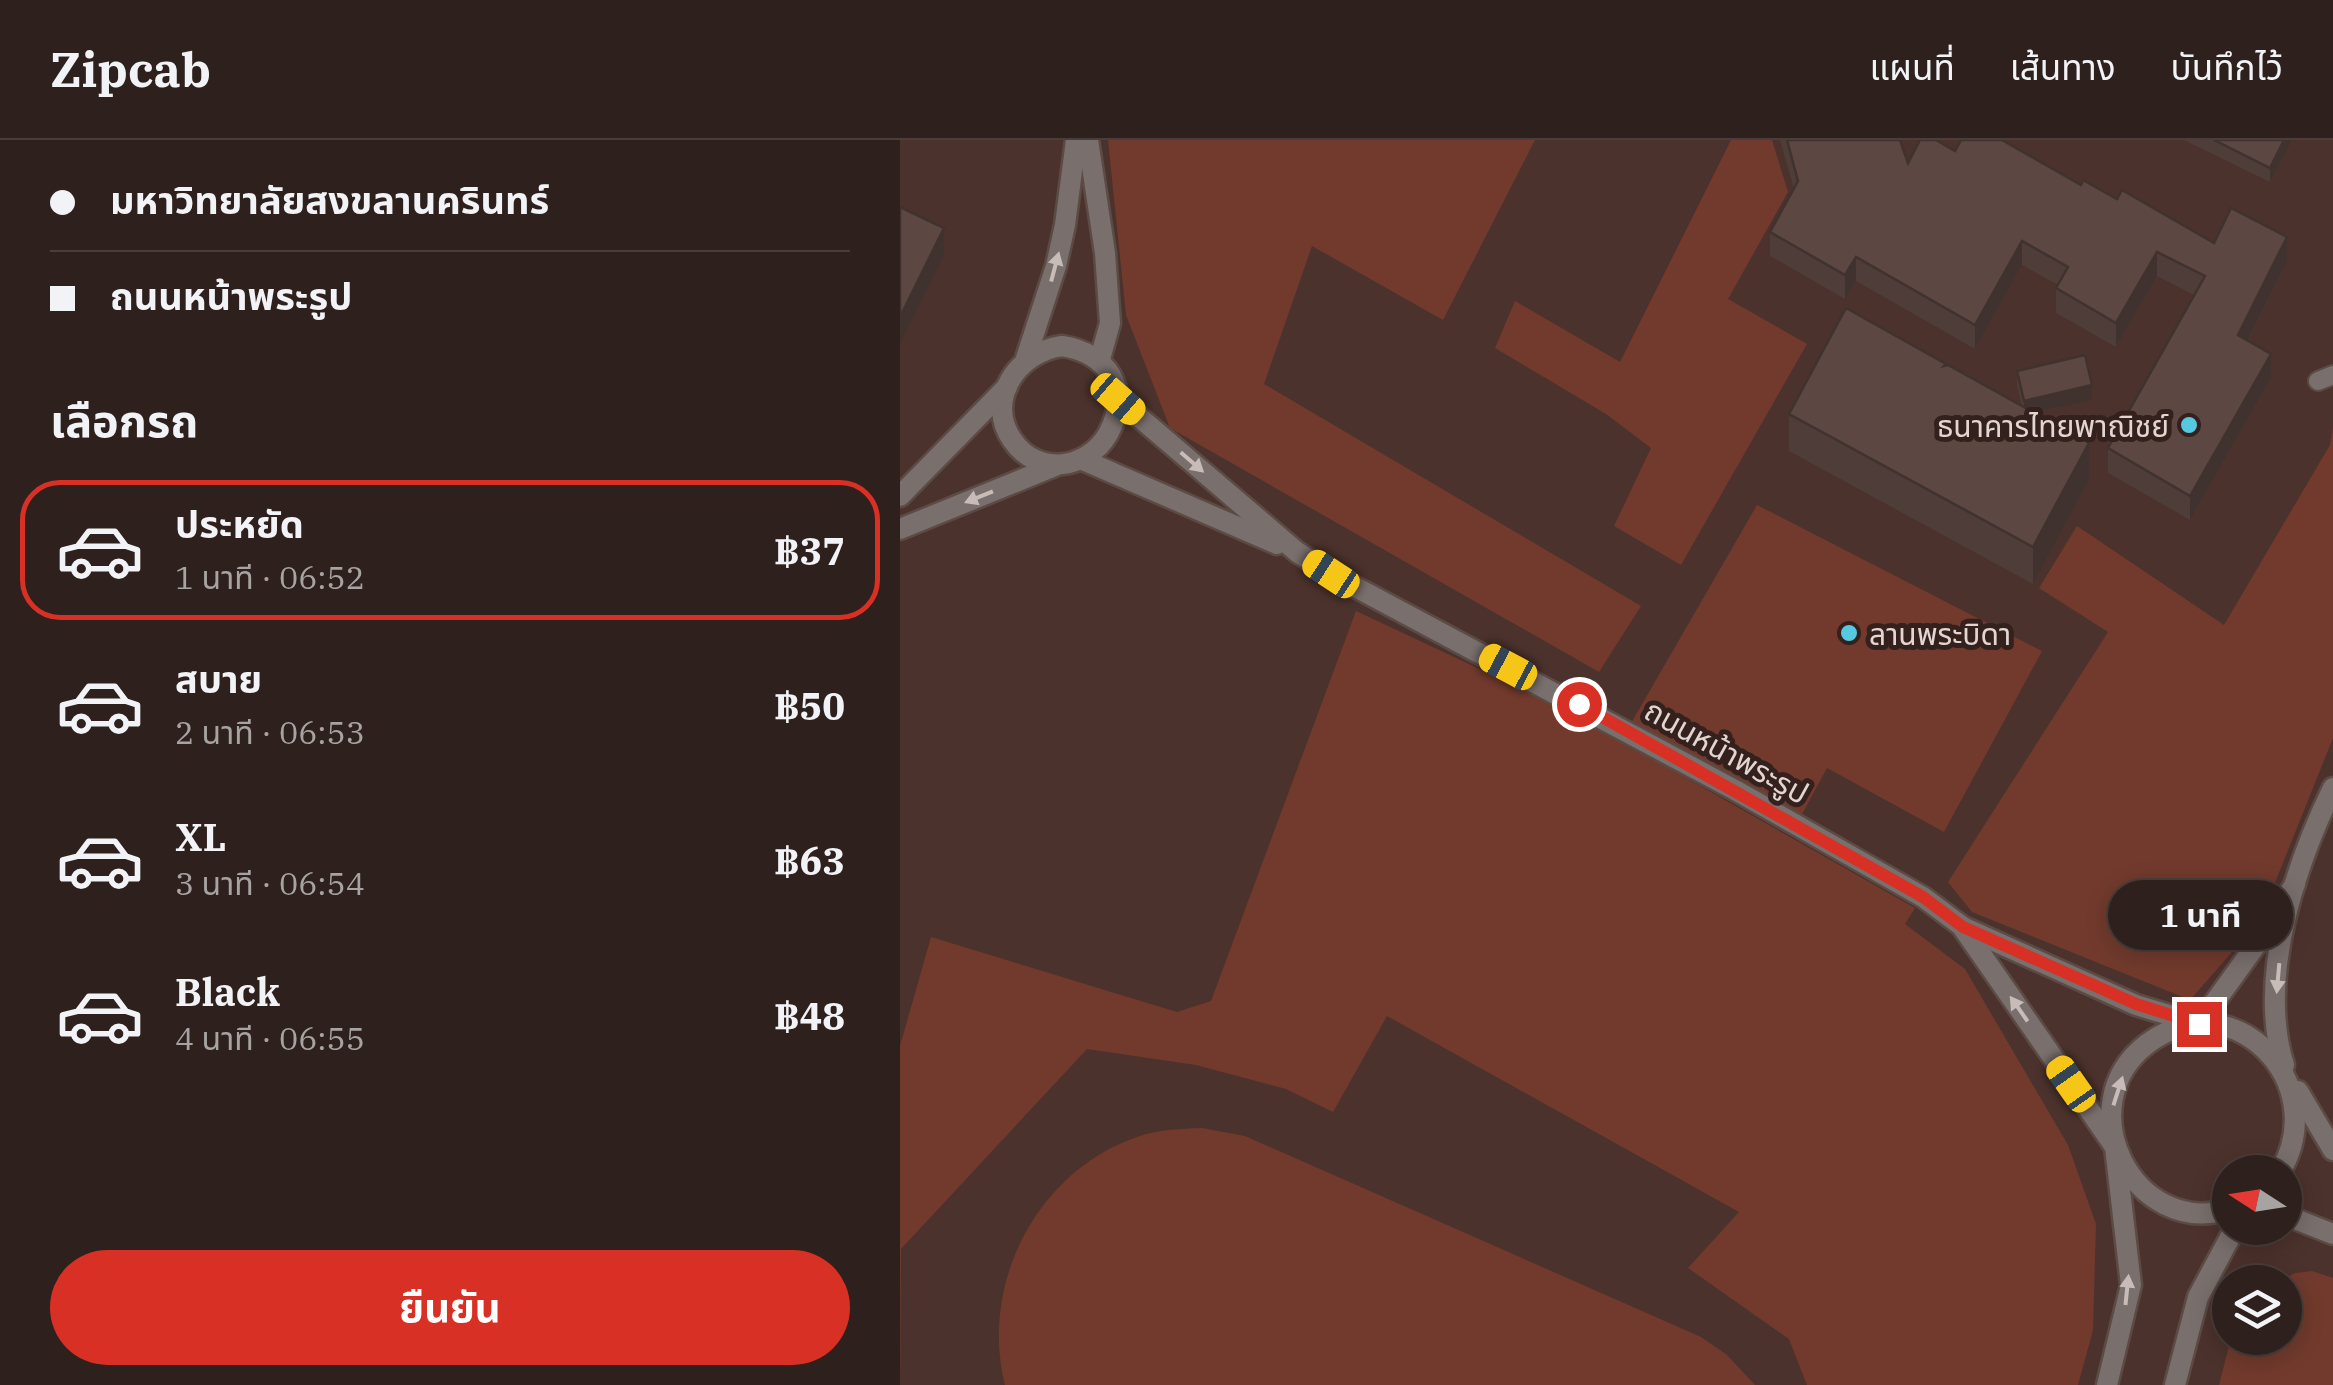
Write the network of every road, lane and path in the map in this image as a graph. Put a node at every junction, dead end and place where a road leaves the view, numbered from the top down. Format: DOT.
graph roads {
  1 [pos="1076,140"];
  2 [pos="1088,140"];
  3 [pos="1024,359"];
  4 [pos="1100,359"];
  5 [pos="1007,387"];
  6 [pos="1118,399"];
  7 [pos="1082,460"];
  8 [pos="1057,465"];
  9 [pos="900,496"];
  10 [pos="900,529"];
  11 [pos="1297,552"];
  12 [pos="2333,788"];
  13 [pos="2295,884"];
  14 [pos="1963,927"];
  15 [pos="2199,1024"];
  16 [pos="2287,1073"];
  17 [pos="2115,1147"];
  18 [pos="2333,1150"];
  19 [pos="2291,1155"];
  20 [pos="2212,1211"];
  21 [pos="2302,1222"];
  22 [pos="2333,1234"];
  23 [pos="2227,1245"];
  24 [pos="2108,1385"];
  25 [pos="2174,1385"];
  3 -- 1 [label="street, one-way"];
  2 -- 4 [label="street"];
  3 -- 4 [label="street"];
  3 -- 5 [label="street"];
  4 -- 6 [label="street"];
  5 -- 8 [label="street"];
  5 -- 9 [label="street"];
  6 -- 7 [label="street"];
  6 -- 11 [label="street, ถนนหน้าพระรูป, one-way"];
  7 -- 8 [label="street"];
  7 -- 11 [label="street, ถนนหน้าพระรูป"];
  8 -- 10 [label="street, one-way"];
  11 -- 14 [label="street, ถนนหน้าพระรูป"];
  12 -- 13 [label="street"];
  13 -- 15 [label="street"];
  13 -- 16 [label="street, one-way"];
  14 -- 15 [label="street, ถนนหน้าพระรูป"];
  17 -- 14 [label="street, ถนนหน้าพระรูป, one-way"];
  15 -- 16 [label="street, ถนนหน้าพระรูป"];
  17 -- 15 [label="street, one-way"];
  16 -- 18 [label="street"];
  16 -- 19 [label="street"];
  17 -- 20 [label="street, ถนนหน้าพระรูป"];
  24 -- 17 [label="street, one-way"];
  21 -- 22 [label="street"];
  23 -- 25 [label="street"];
}
